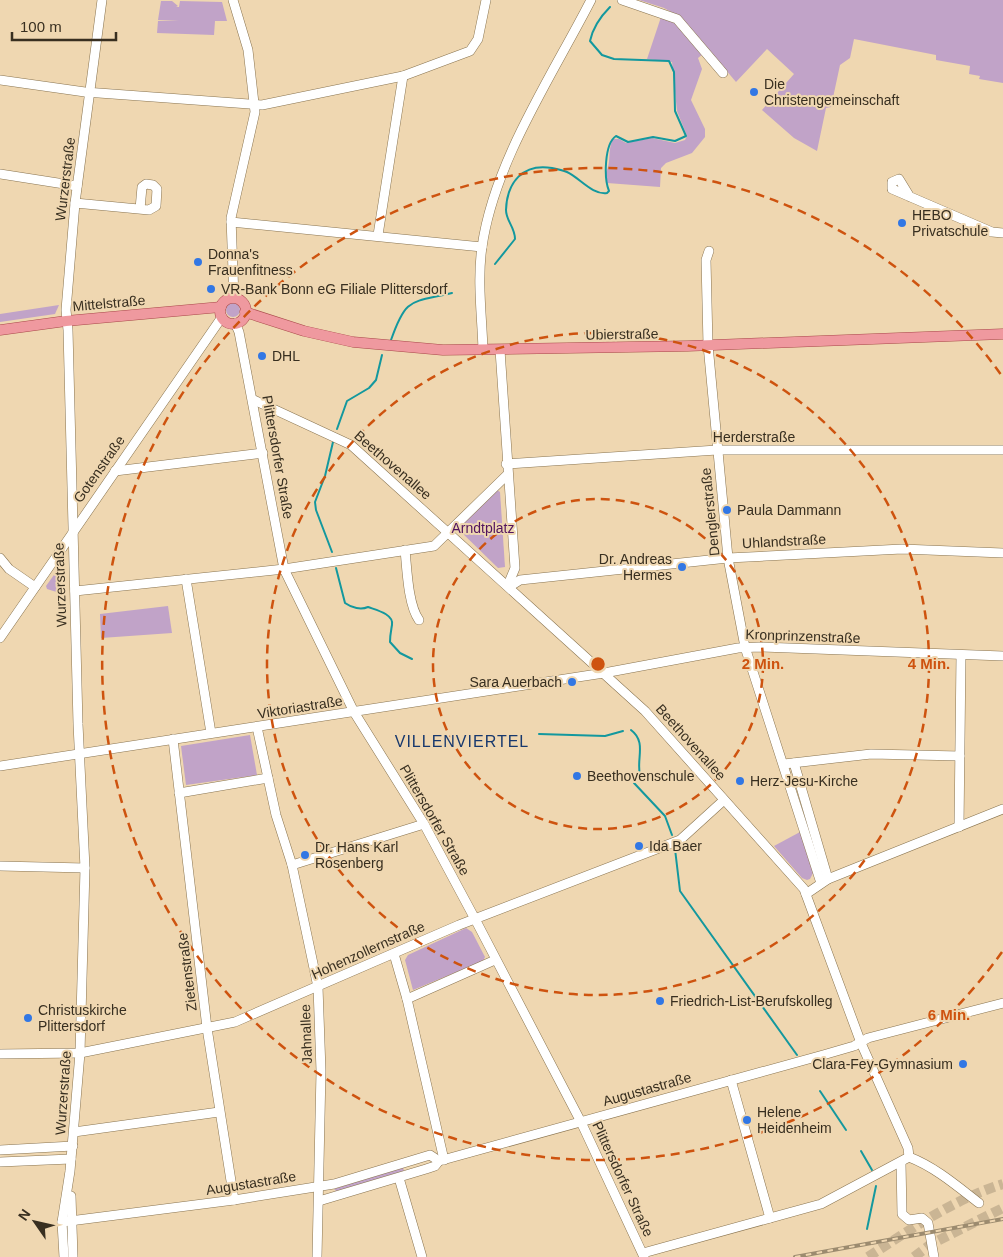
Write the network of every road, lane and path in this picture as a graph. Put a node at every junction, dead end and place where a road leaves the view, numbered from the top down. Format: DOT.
graph roads {
  1 [pos="102,0"];
  2 [pos="233,0"];
  3 [pos="486,0"];
  4 [pos="592,0"];
  5 [pos="622,0"];
  6 [pos="723,74"];
  7 [pos="403,76"];
  8 [pos="0,80"];
  9 [pos="90,92"];
  10 [pos="254,104"];
  11 [pos="0,174"];
  12 [pos="77,186"];
  13 [pos="910,197"];
  14 [pos="75,203"];
  15 [pos="140,209"];
  16 [pos="231,222"];
  17 [pos="1003,233"];
  18 [pos="378,235"];
  19 [pos="482,247"];
  20 [pos="708,251"];
  21 [pos="234,298"];
  22 [pos="221,312"];
  23 [pos="245,312"];
  24 [pos="66,321"];
  25 [pos="235,323"];
  26 [pos="0,330"];
  27 [pos="1003,334"];
  28 [pos="708,345"];
  29 [pos="483,350"];
  30 [pos="500,350"];
  31 [pos="254,400"];
  32 [pos="717,450"];
  33 [pos="1003,450"];
  34 [pos="263,452"];
  35 [pos="506,464"];
  36 [pos="115,471"];
  37 [pos="507,475"];
  38 [pos="73,531"];
  39 [pos="447,531"];
  40 [pos="405,550"];
  41 [pos="1003,553"];
  42 [pos="0,558"];
  43 [pos="728,558"];
  44 [pos="284,568"];
  45 [pos="517,576"];
  46 [pos="186,580"];
  47 [pos="509,586"];
  48 [pos="35,587"];
  49 [pos="75,591"];
  50 [pos="419,620"];
  51 [pos="0,638"];
  52 [pos="745,647"];
  53 [pos="962,655"];
  54 [pos="1003,656"];
  55 [pos="604,673"];
  56 [pos="354,712"];
  57 [pos="257,727"];
  58 [pos="211,733"];
  59 [pos="173,739"];
  60 [pos="79,754"];
  61 [pos="960,756"];
  62 [pos="794,763"];
  63 [pos="784,764"];
  64 [pos="0,766"];
  65 [pos="268,778"];
  66 [pos="178,793"];
  67 [pos="724,800"];
  68 [pos="1003,809"];
  69 [pos="811,817"];
  70 [pos="802,821"];
  71 [pos="424,824"];
  72 [pos="959,827"];
  73 [pos="292,865"];
  74 [pos="0,866"];
  75 [pos="84,868"];
  76 [pos="825,881"];
  77 [pos="806,894"];
  78 [pos="475,919"];
  79 [pos="394,954"];
  80 [pos="495,960"];
  81 [pos="318,987"];
  82 [pos="407,999"];
  83 [pos="1003,1004"];
  84 [pos="207,1028"];
  85 [pos="861,1042"];
  86 [pos="80,1053"];
  87 [pos="0,1054"];
  88 [pos="731,1080"];
  89 [pos="219,1112"];
  90 [pos="581,1122"];
  91 [pos="74,1132"];
  92 [pos="73,1146"];
  93 [pos="0,1150"];
  94 [pos="909,1157"];
  95 [pos="71,1159"];
  96 [pos="441,1160"];
  97 [pos="0,1162"];
  98 [pos="900,1162"];
  99 [pos="400,1178"];
  100 [pos="318,1186"];
  101 [pos="234,1200"];
  102 [pos="319,1201"];
  103 [pos="979,1203"];
  104 [pos="770,1218"];
  105 [pos="66,1222"];
  106 [pos="644,1255"];
  107 [pos="64,1257"];
  108 [pos="73,1257"];
  109 [pos="317,1257"];
  110 [pos="422,1257"];
  111 [pos="934,1257"];
  1 -- 9 [label="street, Wurzerstraße"];
  2 -- 10 [label="street"];
  3 -- 7 [label="street"];
  4 -- 19 [label="street"];
  5 -- 6 [label="street"];
  7 -- 10 [label="street"];
  7 -- 18 [label="street"];
  8 -- 9 [label="street"];
  9 -- 10 [label="street"];
  9 -- 12 [label="street, Wurzerstraße"];
  10 -- 16 [label="street"];
  11 -- 12 [label="street"];
  12 -- 14 [label="street, Wurzerstraße"];
  13 -- 17 [label="street"];
  14 -- 15 [label="street"];
  14 -- 24 [label="street, Wurzerstraße"];
  16 -- 18 [label="street"];
  16 -- 21 [label="street"];
  18 -- 19 [label="street"];
  19 -- 29 [label="street"];
  20 -- 28 [label="street, Denglerstraße"];
  21 -- 22 [label="main road"];
  21 -- 23 [label="main road"];
  22 -- 24 [label="main road, Mittelstraße"];
  22 -- 25 [label="main road"];
  22 -- 36 [label="street, Gotenstraße"];
  23 -- 25 [label="main road"];
  23 -- 29 [label="main road, Ubierstraße"];
  24 -- 26 [label="main road, Mittelstraße"];
  24 -- 38 [label="street, Wurzerstraße"];
  25 -- 31 [label="street, Plittersdorfer Straße"];
  27 -- 28 [label="main road, Ubierstraße"];
  28 -- 30 [label="main road, Ubierstraße"];
  28 -- 32 [label="street, Denglerstraße"];
  29 -- 30 [label="main road, Ubierstraße"];
  30 -- 35 [label="street"];
  31 -- 34 [label="street, Plittersdorfer Straße"];
  31 -- 39 [label="street, Beethovenallee"];
  32 -- 33 [label="street, Herderstraße"];
  32 -- 35 [label="street, Herderstraße"];
  32 -- 43 [label="street, Denglerstraße"];
  34 -- 36 [label="street"];
  34 -- 44 [label="street, Plittersdorfer Straße"];
  35 -- 37 [label="street"];
  36 -- 38 [label="street, Gotenstraße"];
  37 -- 39 [label="street"];
  37 -- 45 [label="street"];
  38 -- 48 [label="street, Gotenstraße"];
  38 -- 49 [label="street, Wurzerstraße"];
  39 -- 40 [label="street"];
  39 -- 47 [label="street, Beethovenallee"];
  40 -- 44 [label="street"];
  40 -- 50 [label="street"];
  41 -- 43 [label="street, Uhlandstraße"];
  42 -- 48 [label="street"];
  43 -- 45 [label="street, Uhlandstraße"];
  43 -- 52 [label="street, Denglerstraße"];
  44 -- 46 [label="street"];
  44 -- 56 [label="street, Plittersdorfer Straße"];
  45 -- 47 [label="street, Uhlandstraße"];
  46 -- 49 [label="street"];
  46 -- 58 [label="street"];
  47 -- 55 [label="street, Beethovenallee"];
  48 -- 51 [label="street, Gotenstraße"];
  49 -- 60 [label="street, Wurzerstraße"];
  52 -- 53 [label="street, Kronprinzenstraße"];
  52 -- 55 [label="street, Kronprinzenstraße"];
  52 -- 63 [label="street, Denglerstraße"];
  53 -- 54 [label="street, Kronprinzenstraße"];
  53 -- 61 [label="street"];
  55 -- 56 [label="street, Viktoriastraße"];
  55 -- 67 [label="street, Beethovenallee"];
  56 -- 57 [label="street, Viktoriastraße"];
  56 -- 71 [label="street, Plittersdorfer Straße"];
  57 -- 58 [label="street, Viktoriastraße"];
  57 -- 65 [label="street, Jahnallee"];
  58 -- 59 [label="street, Viktoriastraße"];
  59 -- 60 [label="street, Viktoriastraße"];
  59 -- 66 [label="street, Zietenstraße"];
  60 -- 64 [label="street, Viktoriastraße"];
  60 -- 75 [label="street, Wurzerstraße"];
  61 -- 62 [label="street"];
  61 -- 72 [label="street"];
  62 -- 63 [label="street"];
  62 -- 69 [label="street"];
  63 -- 70 [label="street, Denglerstraße"];
  65 -- 66 [label="street"];
  65 -- 73 [label="street, Jahnallee"];
  66 -- 84 [label="street, Zietenstraße"];
  67 -- 77 [label="street, Beethovenallee"];
  67 -- 78 [label="street, Hohenzollernstraße"];
  68 -- 72 [label="street"];
  69 -- 70 [label="street"];
  69 -- 76 [label="street"];
  70 -- 76 [label="street, Denglerstraße"];
  71 -- 73 [label="street"];
  71 -- 78 [label="street, Plittersdorfer Straße"];
  72 -- 76 [label="street"];
  73 -- 81 [label="street, Jahnallee"];
  74 -- 75 [label="street"];
  75 -- 86 [label="street, Wurzerstraße"];
  76 -- 77 [label="street"];
  77 -- 85 [label="street, Beethovenallee"];
  78 -- 79 [label="street, Hohenzollernstraße"];
  78 -- 80 [label="street, Plittersdorfer Straße"];
  79 -- 81 [label="street, Hohenzollernstraße"];
  79 -- 82 [label="street"];
  80 -- 82 [label="street"];
  80 -- 90 [label="street, Plittersdorfer Straße"];
  81 -- 84 [label="street, Hohenzollernstraße"];
  81 -- 100 [label="street, Jahnallee"];
  82 -- 96 [label="street"];
  83 -- 85 [label="street, Augustastraße"];
  84 -- 86 [label="street, Hohenzollernstraße"];
  84 -- 89 [label="street, Zietenstraße"];
  85 -- 88 [label="street, Augustastraße"];
  85 -- 94 [label="street, Beethovenallee"];
  86 -- 87 [label="street, Hohenzollernstraße"];
  86 -- 91 [label="street, Wurzerstraße"];
  88 -- 90 [label="street, Augustastraße"];
  88 -- 104 [label="street"];
  89 -- 91 [label="street"];
  89 -- 101 [label="street, Zietenstraße"];
  90 -- 96 [label="street, Augustastraße"];
  90 -- 106 [label="street, Plittersdorfer Straße"];
  91 -- 92 [label="street, Wurzerstraße"];
  92 -- 93 [label="street"];
  92 -- 95 [label="street, Wurzerstraße"];
  94 -- 98 [label="street"];
  94 -- 103 [label="street"];
  95 -- 97 [label="street"];
  95 -- 105 [label="street, Wurzerstraße"];
  96 -- 99 [label="street, Augustastraße"];
  96 -- 100 [label="street, Augustastraße"];
  98 -- 104 [label="street"];
  98 -- 111 [label="street"];
  99 -- 102 [label="street, Augustastraße"];
  99 -- 110 [label="street"];
  100 -- 101 [label="street, Augustastraße"];
  100 -- 102 [label="street, Jahnallee"];
  101 -- 105 [label="street, Augustastraße"];
  102 -- 109 [label="street, Jahnallee"];
  104 -- 106 [label="street"];
  105 -- 107 [label="street, Wurzerstraße"];
  105 -- 108 [label="street, Wurzerstraße"];
}
